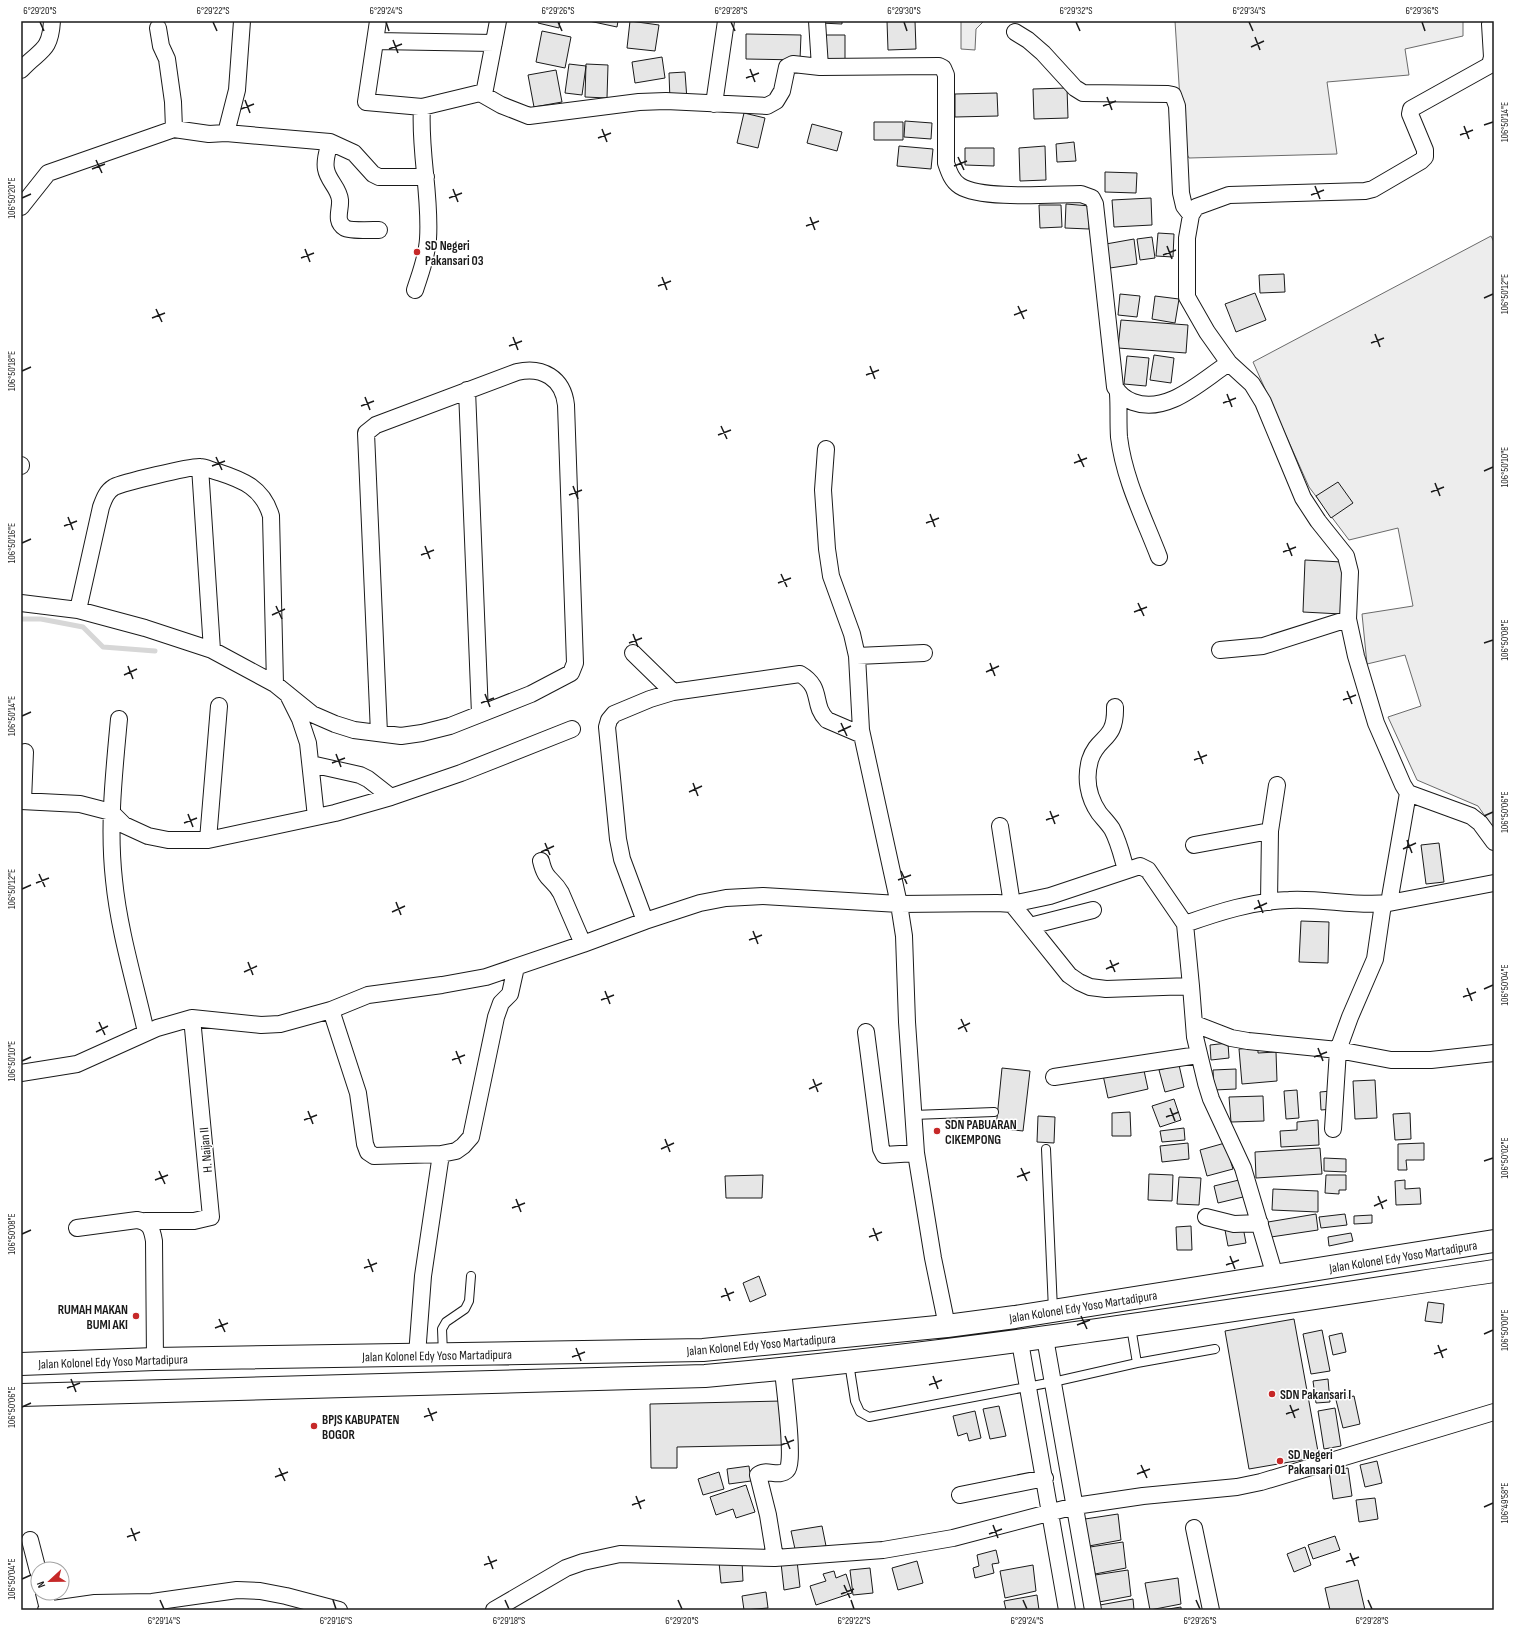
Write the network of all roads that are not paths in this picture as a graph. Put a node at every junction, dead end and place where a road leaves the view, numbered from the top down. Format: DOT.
graph roads {
  1 [pos="52,21"];
  2 [pos="242,21"];
  3 [pos="378,21"];
  4 [pos="498,21"];
  5 [pos="726,21"];
  6 [pos="817,21"];
  7 [pos="1490,24"];
  8 [pos="158,28"];
  9 [pos="1016,32"];
  10 [pos="376,41"];
  11 [pos="494,43"];
  12 [pos="820,67"];
  13 [pos="21,70"];
  14 [pos="484,94"];
  15 [pos="714,104"];
  16 [pos="422,107"];
  17 [pos="174,129"];
  18 [pos="226,133"];
  19 [pos="330,142"];
  20 [pos="426,177"];
  21 [pos="21,206"];
  22 [pos="1191,215"];
  23 [pos="379,230"];
  24 [pos="415,290"];
  25 [pos="1231,365"];
  26 [pos="467,390"];
  27 [pos="1118,394"];
  28 [pos="826,449"];
  29 [pos="200,467"];
  30 [pos="1159,557"];
  31 [pos="21,603"];
  32 [pos="78,610"];
  33 [pos="1348,619"];
  34 [pos="212,650"];
  35 [pos="1220,650"];
  36 [pos="633,653"];
  37 [pos="924,653"];
  38 [pos="857,656"];
  39 [pos="281,689"];
  40 [pos="673,692"];
  41 [pos="219,706"];
  42 [pos="1115,707"];
  43 [pos="480,714"];
  44 [pos="119,719"];
  45 [pos="572,729"];
  46 [pos="380,732"];
  47 [pos="862,735"];
  48 [pos="25,752"];
  49 [pos="311,764"];
  50 [pos="1277,785"];
  51 [pos="1408,793"];
  52 [pos="391,797"];
  53 [pos="22,801"];
  54 [pos="111,812"];
  55 [pos="316,817"];
  56 [pos="1000,826"];
  57 [pos="1270,831"];
  58 [pos="208,840"];
  59 [pos="1494,842"];
  60 [pos="1194,845"];
  61 [pos="541,861"];
  62 [pos="1126,870"];
  63 [pos="1494,883"];
  64 [pos="1269,902"];
  65 [pos="900,904"];
  66 [pos="1012,904"];
  67 [pos="1386,904"];
  68 [pos="1093,910"];
  69 [pos="645,921"];
  70 [pos="1185,924"];
  71 [pos="1030,926"];
  72 [pos="583,944"];
  73 [pos="516,967"];
  74 [pos="1191,986"];
  75 [pos="331,1010"];
  76 [pos="192,1018"];
  77 [pos="1195,1024"];
  78 [pos="146,1032"];
  79 [pos="866,1032"];
  80 [pos="1338,1050"];
  81 [pos="1494,1053"];
  82 [pos="1198,1055"];
  83 [pos="21,1073"];
  84 [pos="1054,1076"];
  85 [pos="994,1112"];
  86 [pos="913,1115"];
  87 [pos="1333,1129"];
  88 [pos="1046,1149"];
  89 [pos="916,1153"];
  90 [pos="441,1154"];
  91 [pos="1206,1217"];
  92 [pos="145,1221"];
  93 [pos="1260,1223"];
  94 [pos="77,1228"];
  95 [pos="1494,1241"];
  96 [pos="1494,1271"];
  97 [pos="471,1276"];
  98 [pos="1275,1276"];
  99 [pos="1047,1312"];
  100 [pos="1015,1317"];
  101 [pos="1131,1325"];
  102 [pos="947,1326"];
  103 [pos="1045,1338"];
  104 [pos="1020,1342"];
  105 [pos="1215,1349"];
  106 [pos="417,1355"];
  107 [pos="443,1355"];
  108 [pos="155,1359"];
  109 [pos="70,1362"];
  110 [pos="849,1362"];
  111 [pos="21,1364"];
  112 [pos="1137,1364"];
  113 [pos="783,1370"];
  114 [pos="1054,1382"];
  115 [pos="1027,1387"];
  116 [pos="71,1393"];
  117 [pos="21,1395"];
  118 [pos="1494,1412"];
  119 [pos="1045,1478"];
  120 [pos="960,1495"];
  121 [pos="1075,1506"];
  122 [pos="1051,1511"];
  123 [pos="1194,1528"];
  124 [pos="30,1540"];
  125 [pos="775,1558"];
  126 [pos="35,1561"];
  127 [pos="310,1606"];
  128 [pos="47,1610"];
  129 [pos="339,1610"];
  130 [pos="494,1610"];
  131 [pos="1067,1610"];
  132 [pos="1093,1610"];
  133 [pos="1211,1610"];
  1 -- 13 [label="street"];
  2 -- 18 [label="street"];
  3 -- 10 [label="street"];
  4 -- 11 [label="street"];
  5 -- 15 [label="street"];
  6 -- 12 [label="street"];
  7 -- 22 [label="street"];
  8 -- 17 [label="street"];
  9 -- 22 [label="street"];
  10 -- 11 [label="street"];
  10 -- 16 [label="street"];
  11 -- 14 [label="street"];
  12 -- 15 [label="street"];
  12 -- 27 [label="street"];
  14 -- 15 [label="street"];
  14 -- 16 [label="street"];
  16 -- 20 [label="street"];
  17 -- 18 [label="street"];
  17 -- 21 [label="street"];
  18 -- 19 [label="street"];
  19 -- 20 [label="street"];
  19 -- 23 [label="street"];
  20 -- 24 [label="street"];
  22 -- 25 [label="street"];
  25 -- 27 [label="street"];
  25 -- 33 [label="street"];
  26 -- 43 [label="street"];
  26 -- 43 [label="street"];
  26 -- 46 [label="street"];
  27 -- 30 [label="street"];
  28 -- 38 [label="street"];
  29 -- 32 [label="street"];
  29 -- 34 [label="street"];
  29 -- 39 [label="street"];
  31 -- 32 [label="street"];
  32 -- 34 [label="street"];
  33 -- 35 [label="street"];
  33 -- 51 [label="street"];
  34 -- 39 [label="street"];
  36 -- 40 [label="street"];
  37 -- 38 [label="street"];
  38 -- 47 [label="street"];
  39 -- 46 [label="street"];
  39 -- 49 [label="street"];
  40 -- 47 [label="street"];
  40 -- 69 [label="street"];
  41 -- 58 [label="street"];
  42 -- 62 [label="street"];
  43 -- 46 [label="street"];
  44 -- 54 [label="street"];
  45 -- 52 [label="street"];
  47 -- 65 [label="street"];
  48 -- 53 [label="street"];
  49 -- 52 [label="street"];
  49 -- 55 [label="street"];
  50 -- 57 [label="street"];
  51 -- 59 [label="street"];
  51 -- 67 [label="street"];
  52 -- 55 [label="street"];
  53 -- 54 [label="street"];
  54 -- 58 [label="street"];
  54 -- 78 [label="street"];
  55 -- 58 [label="street"];
  56 -- 66 [label="street"];
  57 -- 60 [label="street"];
  57 -- 64 [label="street"];
  61 -- 72 [label="street"];
  62 -- 66 [label="street"];
  62 -- 70 [label="street"];
  63 -- 67 [label="street"];
  64 -- 67 [label="street"];
  64 -- 70 [label="street"];
  65 -- 66 [label="street"];
  65 -- 69 [label="street"];
  65 -- 86 [label="street"];
  66 -- 71 [label="street"];
  67 -- 80 [label="street"];
  68 -- 71 [label="street"];
  69 -- 72 [label="street"];
  70 -- 74 [label="street"];
  71 -- 74 [label="street"];
  72 -- 73 [label="street"];
  73 -- 75 [label="street"];
  73 -- 90 [label="street"];
  74 -- 77 [label="street"];
  75 -- 76 [label="street"];
  75 -- 90 [label="street"];
  76 -- 78 [label="street"];
  76 -- 92 [label="street, H. Naijan II"];
  77 -- 80 [label="street"];
  77 -- 82 [label="street"];
  78 -- 83 [label="street"];
  79 -- 89 [label="street"];
  80 -- 81 [label="street"];
  80 -- 87 [label="street"];
  82 -- 84 [label="street"];
  82 -- 93 [label="street"];
  85 -- 86 [label="lane"];
  86 -- 89 [label="street"];
  88 -- 99 [label="lane"];
  89 -- 102 [label="street"];
  90 -- 106 [label="street"];
  91 -- 93 [label="street"];
  92 -- 94 [label="street"];
  92 -- 108 [label="street"];
  93 -- 98 [label="street"];
  95 -- 98 [label="main road, Jalan Kolonel Edy Yoso Martadipura"];
  96 -- 101 [label="main road, Jalan Kolonel Edy Yoso Martadipura"];
  97 -- 107 [label="lane"];
  98 -- 99 [label="main road, Jalan Kolonel Edy Yoso Martadipura"];
  99 -- 100 [label="main road, Jalan Kolonel Edy Yoso Martadipura"];
  99 -- 103 [label="main road"];
  100 -- 102 [label="main road, Jalan Kolonel Edy Yoso Martadipura"];
  100 -- 104 [label="main road"];
  101 -- 103 [label="main road, Jalan Kolonel Edy Yoso Martadipura"];
  101 -- 112 [label="lane"];
  102 -- 107 [label="main road, Jalan Kolonel Edy Yoso Martadipura"];
  103 -- 104 [label="main road, Jalan Kolonel Edy Yoso Martadipura"];
  103 -- 114 [label="street"];
  104 -- 110 [label="main road, Jalan Kolonel Edy Yoso Martadipura"];
  104 -- 115 [label="street"];
  105 -- 112 [label="lane"];
  106 -- 107 [label="main road, Jalan Kolonel Edy Yoso Martadipura"];
  106 -- 108 [label="main road, Jalan Kolonel Edy Yoso Martadipura"];
  108 -- 109 [label="main road, Jalan Kolonel Edy Yoso Martadipura"];
  109 -- 111 [label="main road, Jalan Kolonel Edy Yoso Martadipura"];
  109 -- 116 [label="main road"];
  110 -- 113 [label="main road, Jalan Kolonel Edy Yoso Martadipura"];
  110 -- 115 [label="lane"];
  112 -- 114 [label="lane"];
  113 -- 116 [label="main road, Jalan Kolonel Edy Yoso Martadipura"];
  113 -- 125 [label="street"];
  114 -- 115 [label="lane"];
  114 -- 121 [label="street"];
  115 -- 119 [label="street"];
  116 -- 117 [label="main road, Jalan Kolonel Edy Yoso Martadipura"];
  118 -- 121 [label="street"];
  119 -- 120 [label="street"];
  119 -- 122 [label="street"];
  121 -- 122 [label="street"];
  121 -- 132 [label="street"];
  122 -- 125 [label="street"];
  122 -- 131 [label="street"];
  123 -- 133 [label="street"];
  124 -- 126 [label="street"];
  125 -- 130 [label="street"];
  127 -- 128 [label="street"];
  127 -- 129 [label="street"];
}
